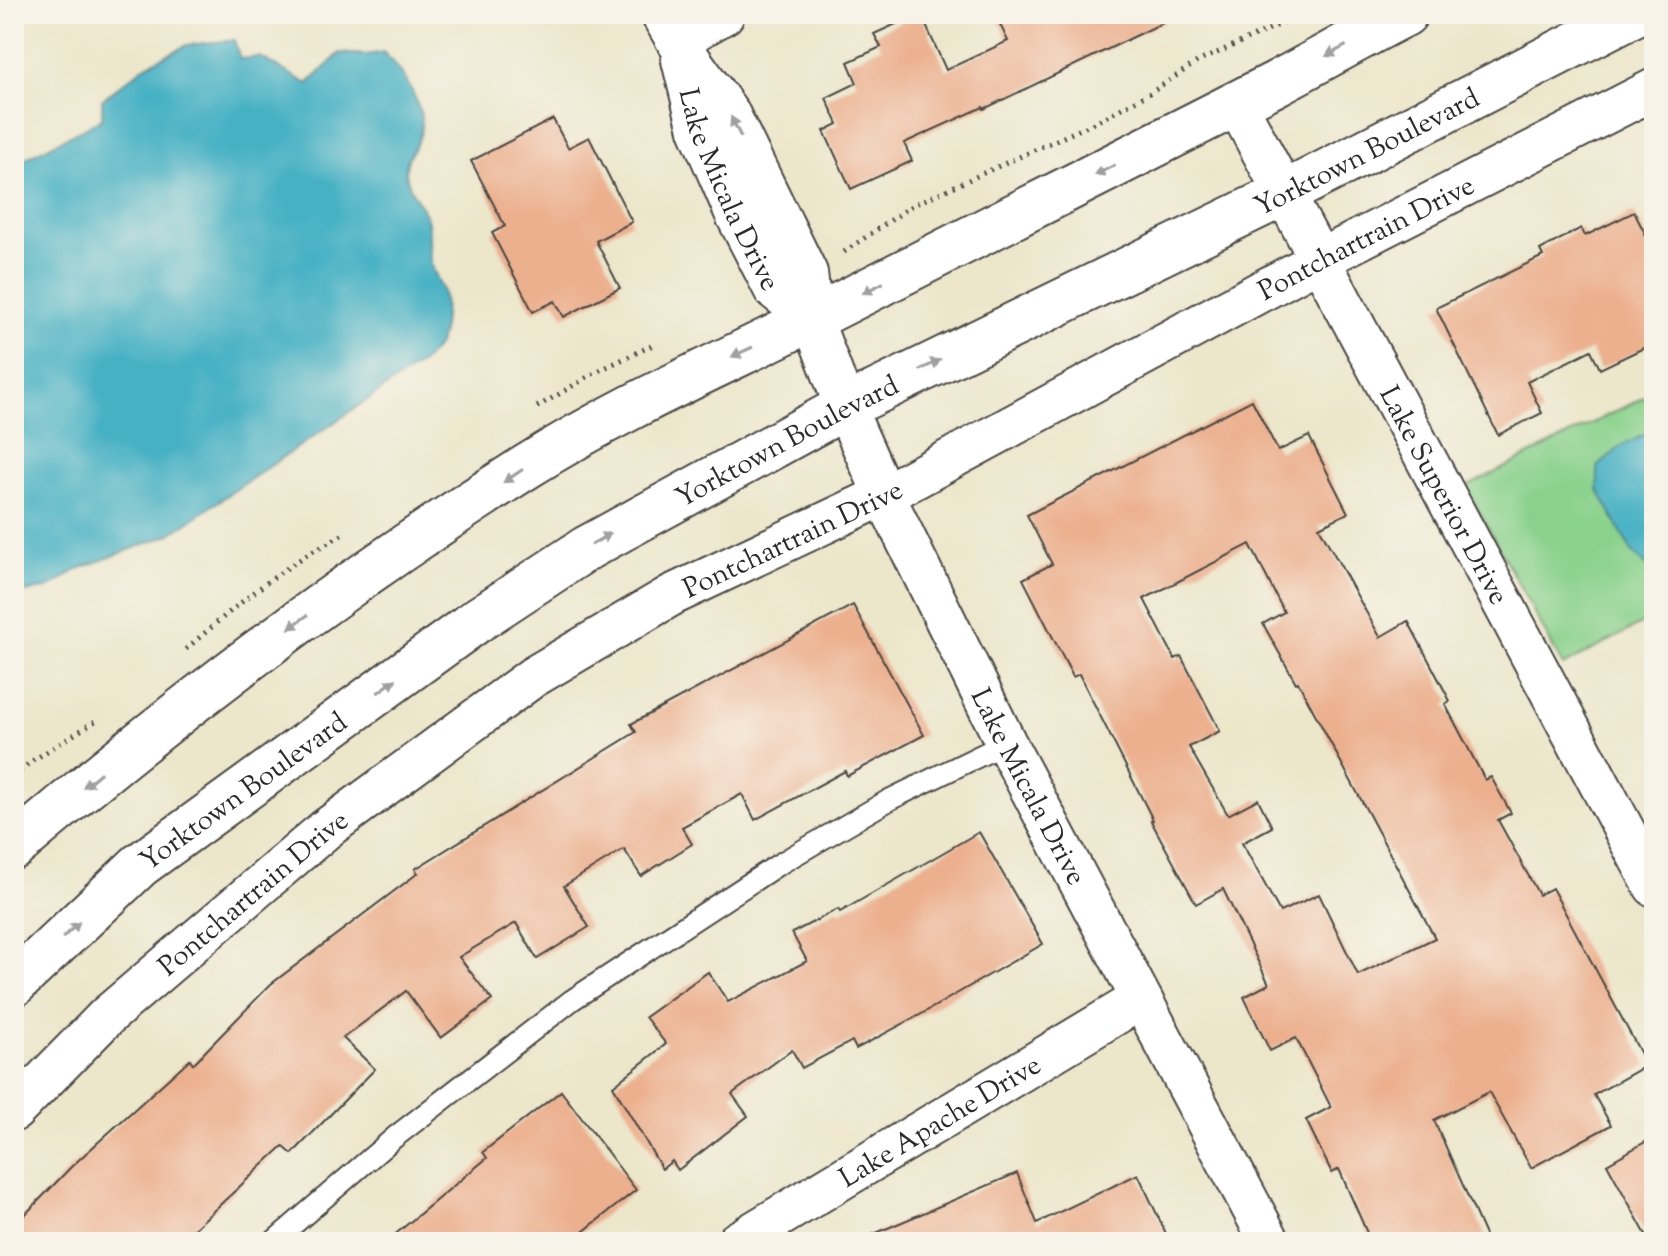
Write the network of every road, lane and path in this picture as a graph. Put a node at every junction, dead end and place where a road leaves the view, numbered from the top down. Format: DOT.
graph roads {
  1 [pos="724,14"];
  2 [pos="1405,14"];
  3 [pos="1634,14"];
  4 [pos="669,27"];
  5 [pos="1654,89"];
  6 [pos="1236,103"];
  7 [pos="1285,193"];
  8 [pos="1321,259"];
  9 [pos="812,319"];
  10 [pos="845,407"];
  11 [pos="884,495"];
  12 [pos="1006,743"];
  13 [pos="14,847"];
  14 [pos="1654,886"];
  15 [pos="14,984"];
  16 [pos="1141,999"];
  17 [pos="14,1111"];
  18 [pos="273,1242"];
  19 [pos="737,1242"];
  20 [pos="1270,1242"];
  1 -- 4 [label="street"];
  2 -- 6 [label="main road, one-way"];
  3 -- 7 [label="main road, Yorktown Boulevard"];
  4 -- 9 [label="street, Lake Micala Drive"];
  5 -- 8 [label="street, Pontchartrain Drive"];
  6 -- 7 [label="street, Lake Superior Drive"];
  6 -- 9 [label="main road, one-way"];
  7 -- 8 [label="street, Lake Superior Drive"];
  10 -- 7 [label="main road, Yorktown Boulevard, one-way"];
  8 -- 11 [label="street, Pontchartrain Drive"];
  8 -- 14 [label="street, Lake Superior Drive"];
  9 -- 10 [label="street, Lake Micala Drive"];
  9 -- 13 [label="main road, one-way"];
  10 -- 11 [label="street, Lake Micala Drive"];
  15 -- 10 [label="main road, Yorktown Boulevard, one-way"];
  11 -- 12 [label="street, Lake Micala Drive"];
  11 -- 17 [label="street, Pontchartrain Drive"];
  12 -- 16 [label="street, Lake Micala Drive"];
  12 -- 18 [label="lane"];
  16 -- 19 [label="street, Lake Apache Drive"];
  16 -- 20 [label="street, Lake Micala Drive"];
}
